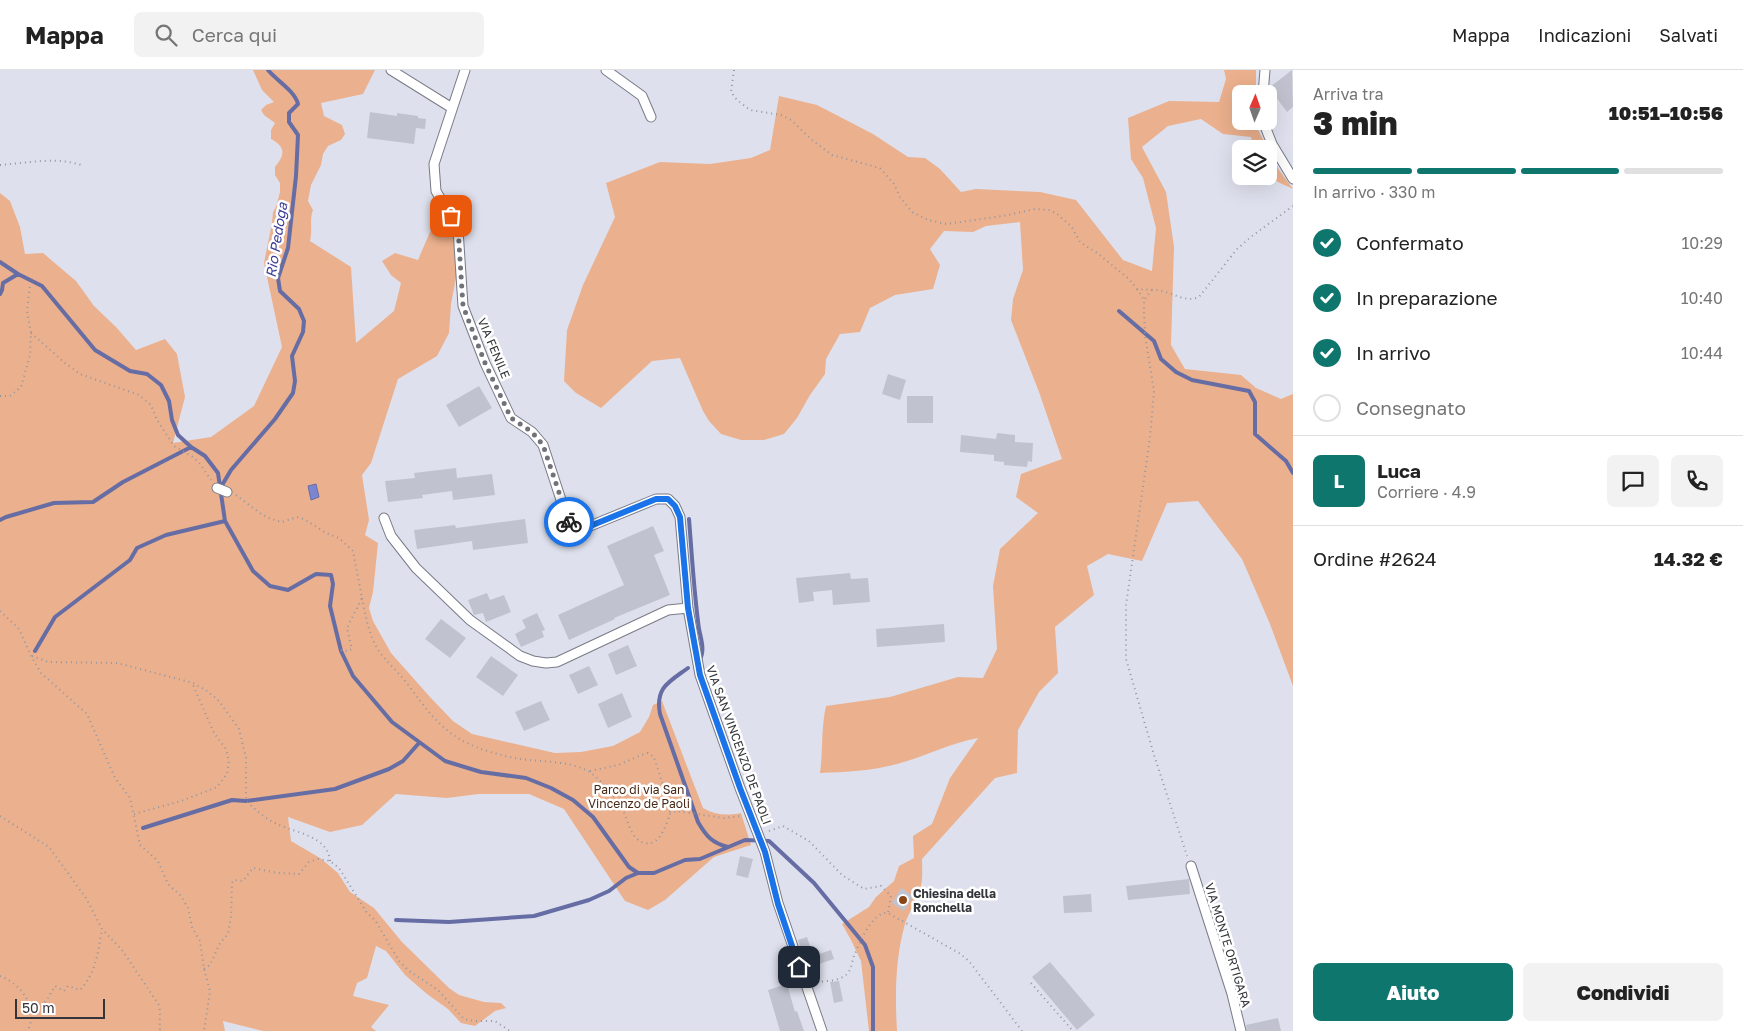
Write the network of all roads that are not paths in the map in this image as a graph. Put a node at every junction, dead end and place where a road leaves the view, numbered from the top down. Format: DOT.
graph roads {
  1 [pos="391,70"];
  2 [pos="465,70"];
  3 [pos="606,70"];
  4 [pos="1265,70"];
  5 [pos="1264,85"];
  6 [pos="452,108"];
  7 [pos="651,117"];
  8 [pos="1267,130"];
  9 [pos="1293,179"];
  10 [pos="216,488"];
  11 [pos="227,492"];
  12 [pos="384,518"];
  13 [pos="578,531"];
  14 [pos="688,608"];
  15 [pos="1191,866"];
  16 [pos="822,1031"];
  17 [pos="1241,1031"];
  1 -- 6 [label="street"];
  2 -- 6 [label="street, VIA FENILE"];
  3 -- 7 [label="street"];
  4 -- 5 [label="street"];
  6 -- 13 [label="street, VIA FENILE"];
  8 -- 9 [label="street"];
  10 -- 11 [label="street"];
  12 -- 14 [label="street"];
  13 -- 14 [label="street, VIA SAN VINCENZO DE PAOLI"];
  14 -- 16 [label="street, VIA SAN VINCENZO DE PAOLI"];
  15 -- 17 [label="street, VIA MONTE ORTIGARA"];
}
